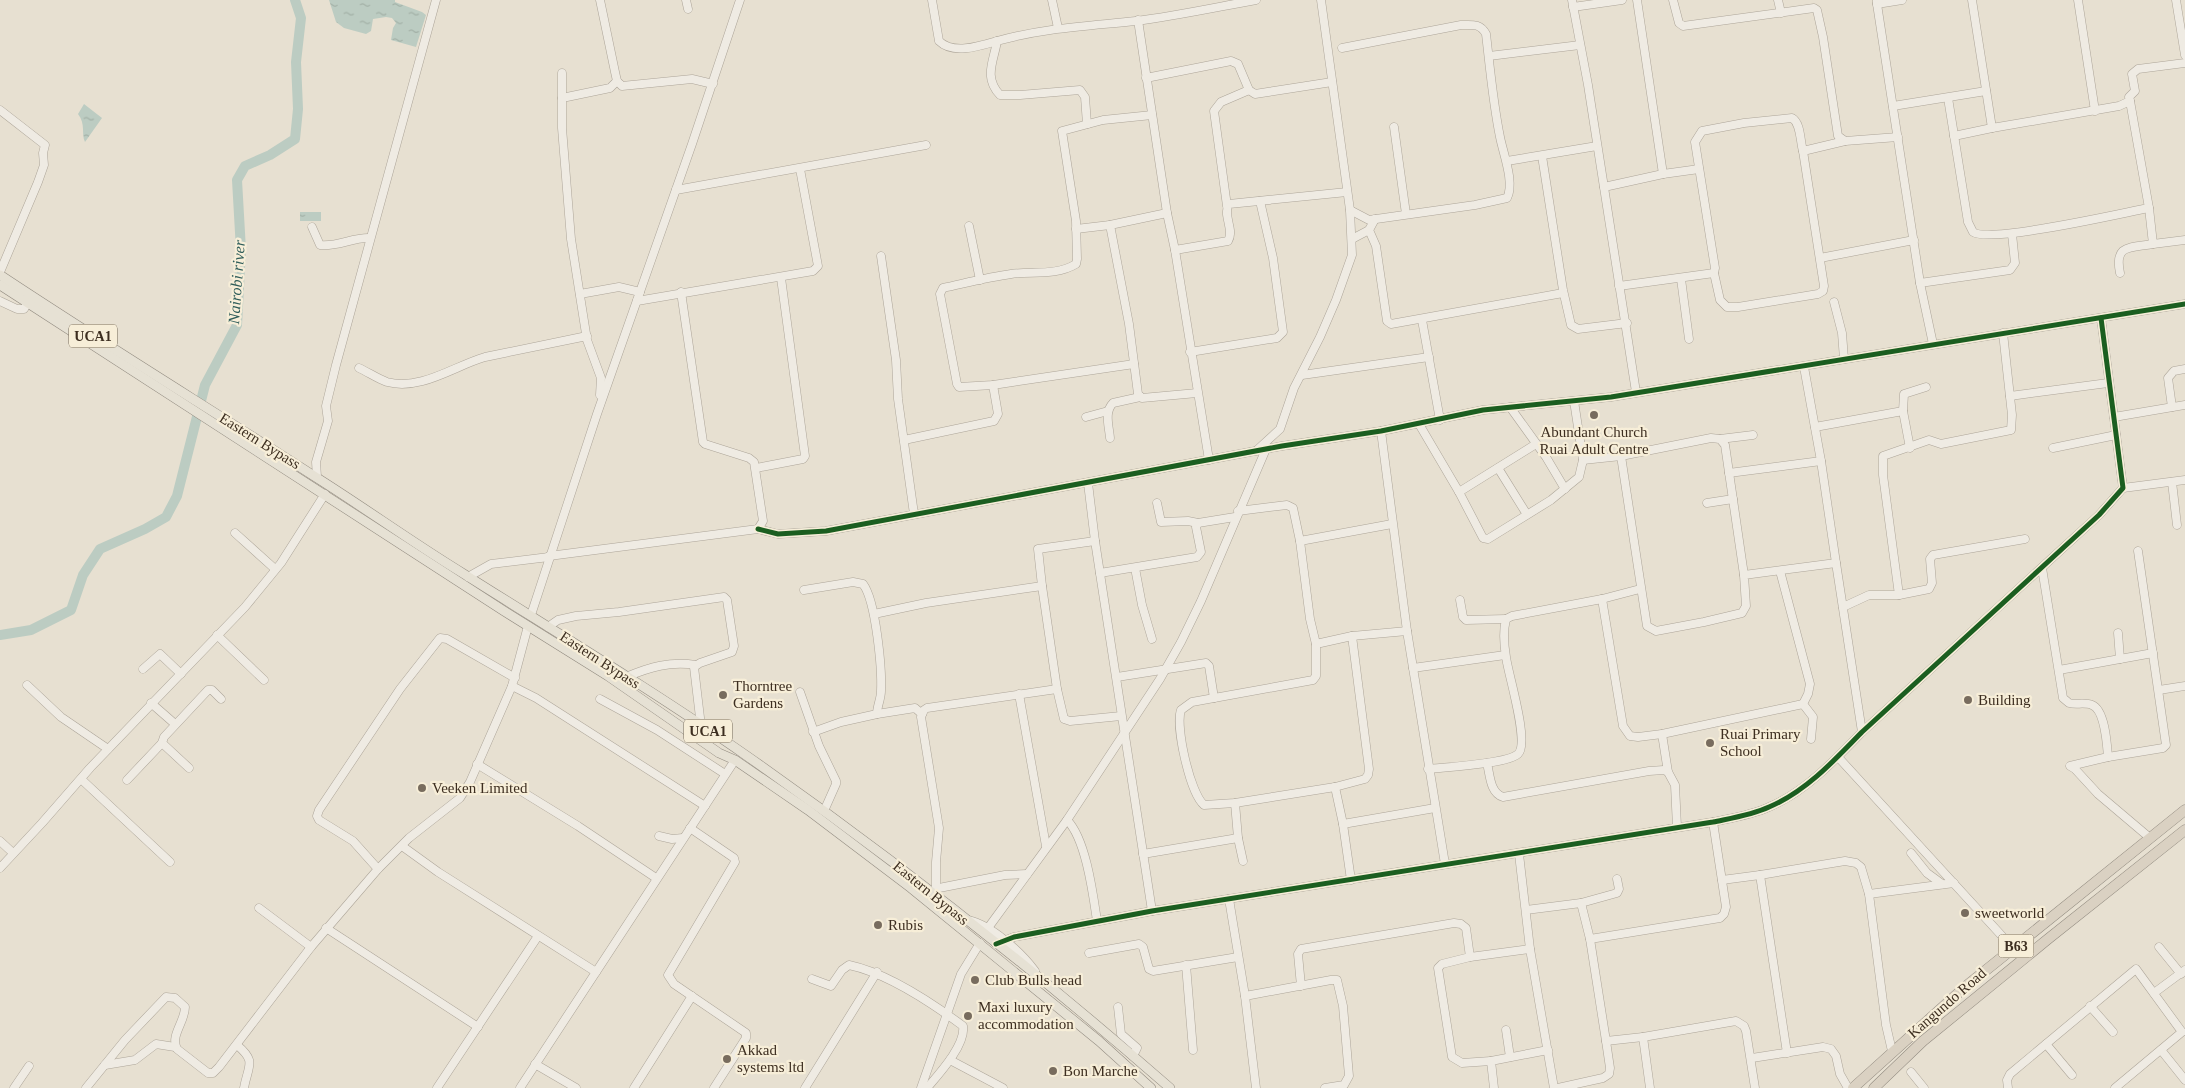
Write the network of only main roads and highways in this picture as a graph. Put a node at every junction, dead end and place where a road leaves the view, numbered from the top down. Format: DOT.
graph roads {
  1 [pos="0,274"];
  2 [pos="0,285"];
  3 [pos="185,399"];
  4 [pos="216,419"];
  5 [pos="2185,810"];
  6 [pos="2185,830"];
  7 [pos="1158,1078"];
  8 [pos="1151,1087"];
  9 [pos="1170,1088"];
  10 [pos="1853,1088"];
  11 [pos="1874,1088"];
  1 -- 3 [label="main road, Eastern Bypass / UCA1"];
  2 -- 3 [label="main road, Eastern Bypass / UCA1"];
  3 -- 4 [label="main road, Eastern Bypass / UCA1"];
  4 -- 7 [label="main road, Eastern Bypass / UCA1"];
  4 -- 8 [label="main road, Eastern Bypass / UCA1"];
  5 -- 10 [label="highway, Kangundo Road / B63"];
  6 -- 11 [label="highway, Kangundo Road / B63"];
  7 -- 8 [label="main road"];
  7 -- 9 [label="main road, Eastern Bypass / UCA1"];
}
